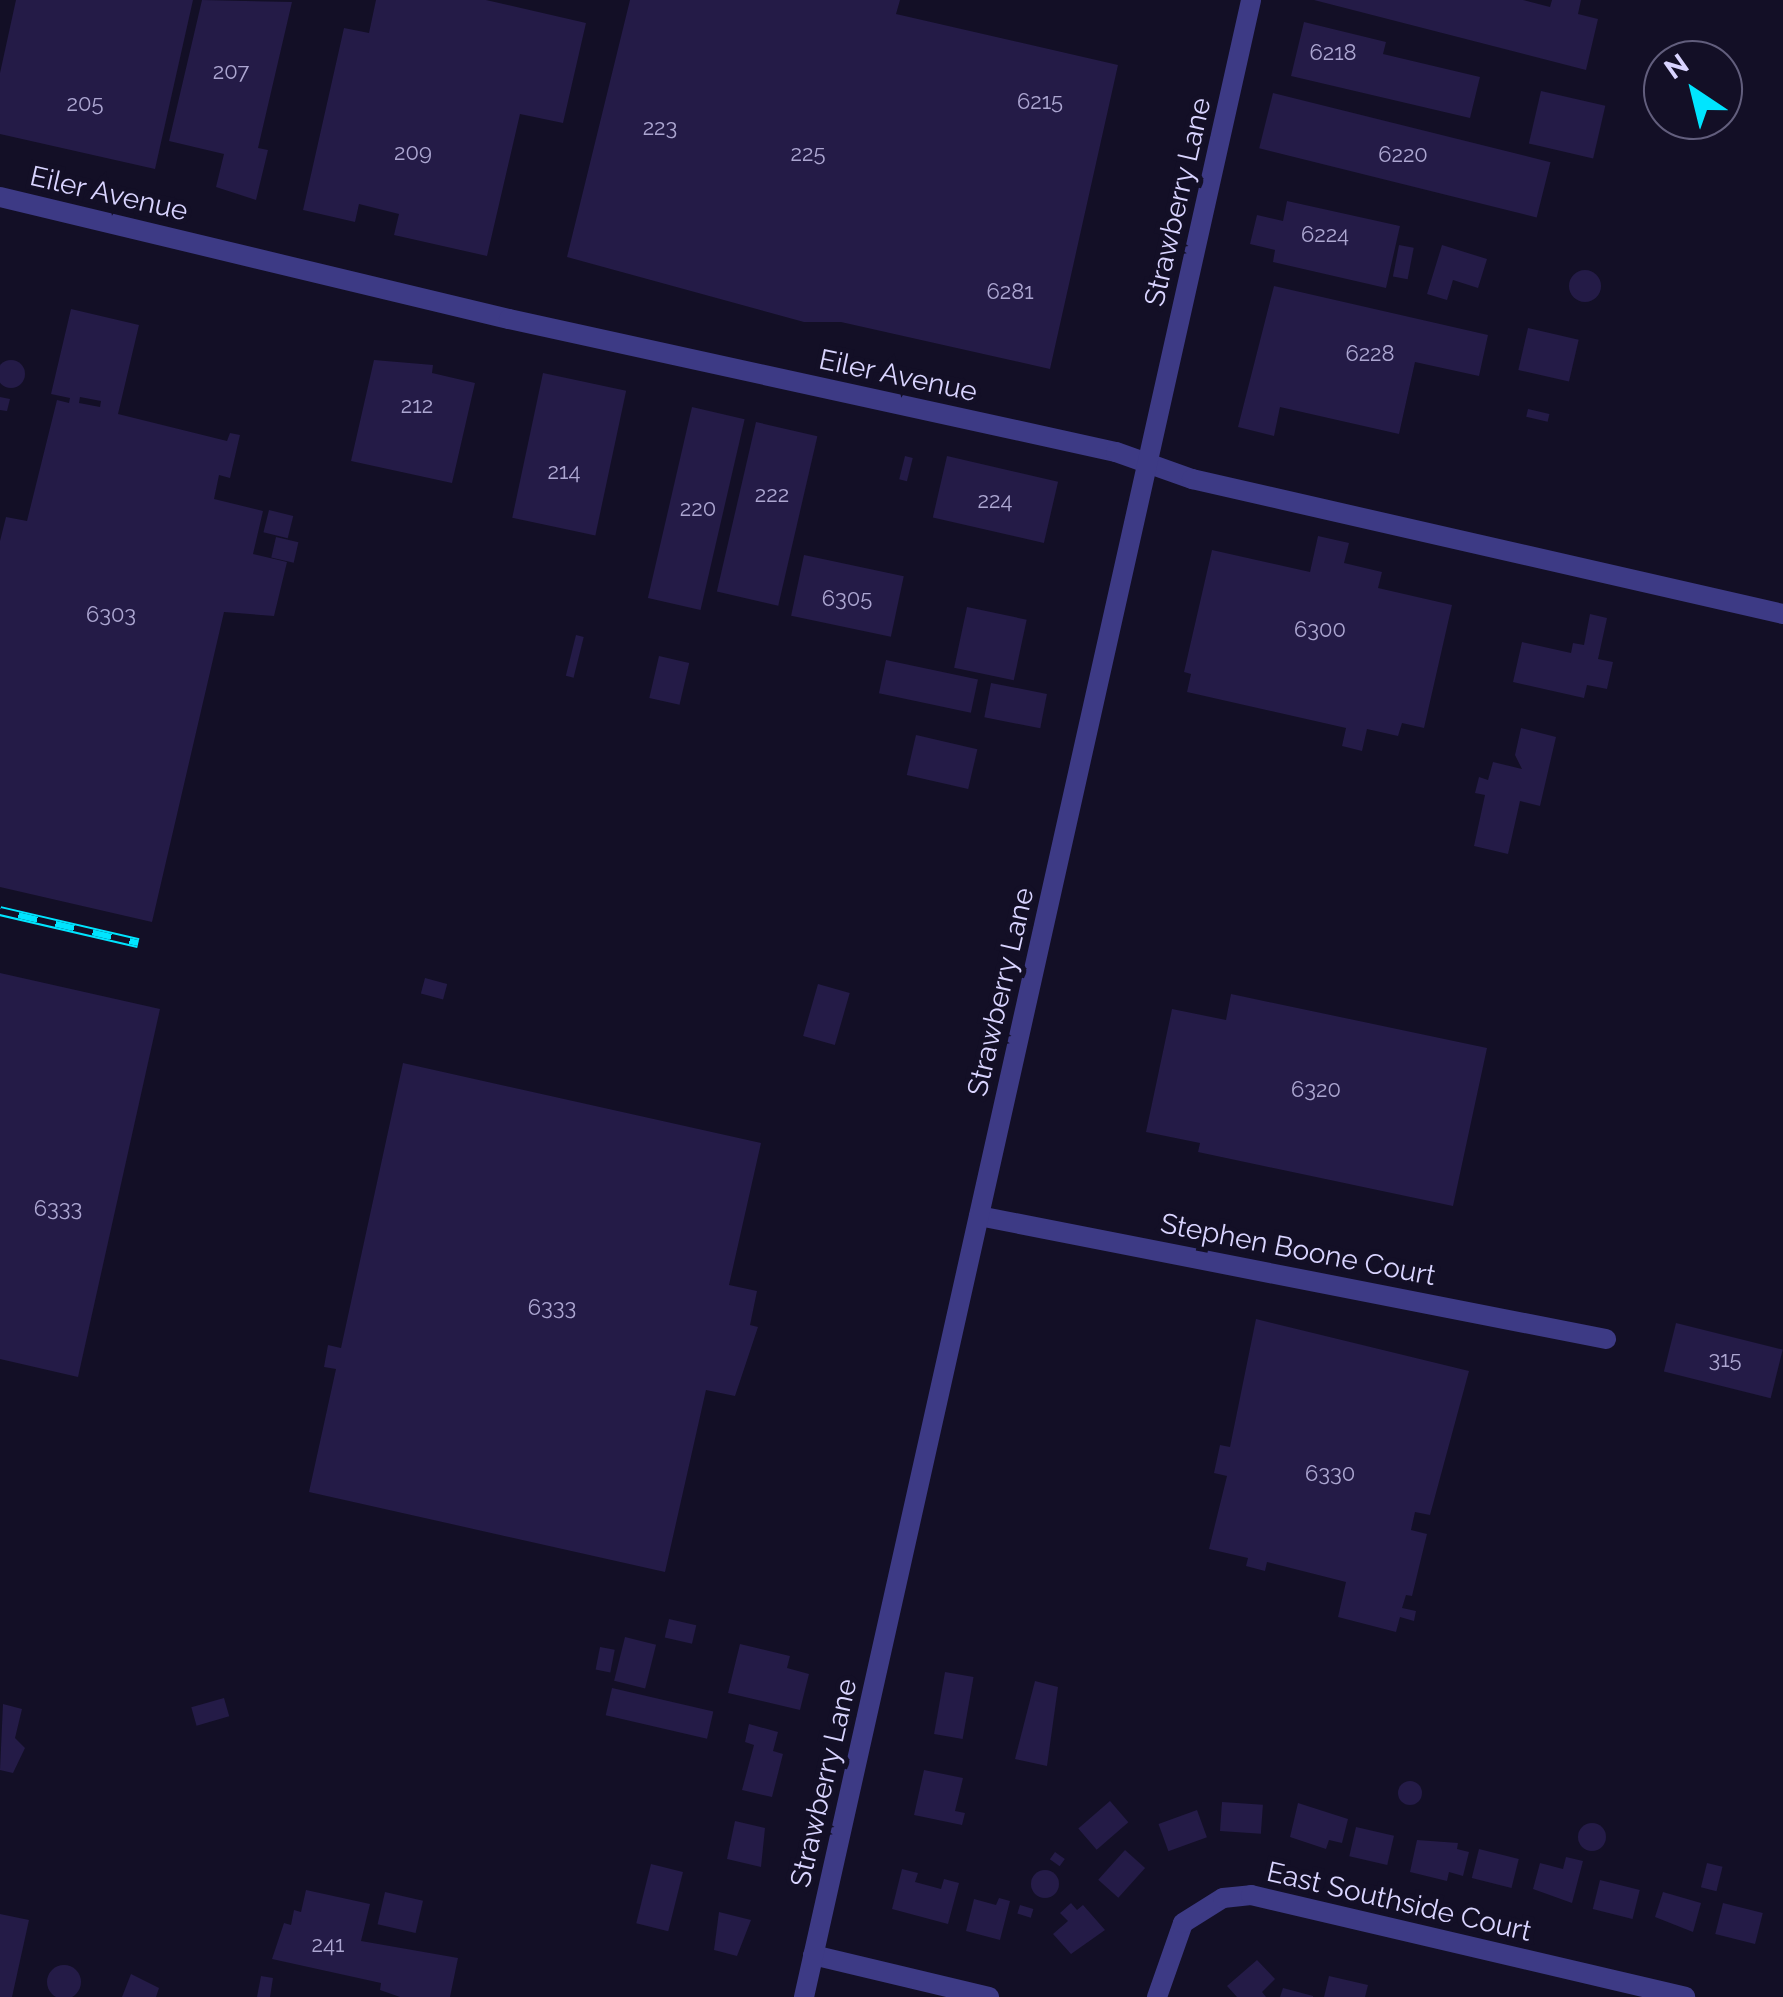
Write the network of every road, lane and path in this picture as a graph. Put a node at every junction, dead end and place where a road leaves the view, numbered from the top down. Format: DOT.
graph roads {
  1 [pos="1251,0"];
  2 [pos="0,196"];
  3 [pos="1149,464"];
  4 [pos="1783,614"];
  5 [pos="979,1216"];
  6 [pos="1606,1339"];
  7 [pos="814,1955"];
  8 [pos="804,1997"];
  9 [pos="989,1997"];
  10 [pos="1157,1997"];
  11 [pos="1686,1997"];
  1 -- 3 [label="street, Strawberry Lane"];
  2 -- 3 [label="street, Eiler Avenue"];
  3 -- 4 [label="street, Eiler Avenue"];
  3 -- 5 [label="street, Strawberry Lane"];
  5 -- 6 [label="street, Stephen Boone Court"];
  5 -- 7 [label="street, Strawberry Lane"];
  7 -- 8 [label="street, Strawberry Lane"];
  7 -- 9 [label="street"];
  10 -- 11 [label="street, East Southside Court"];
}
